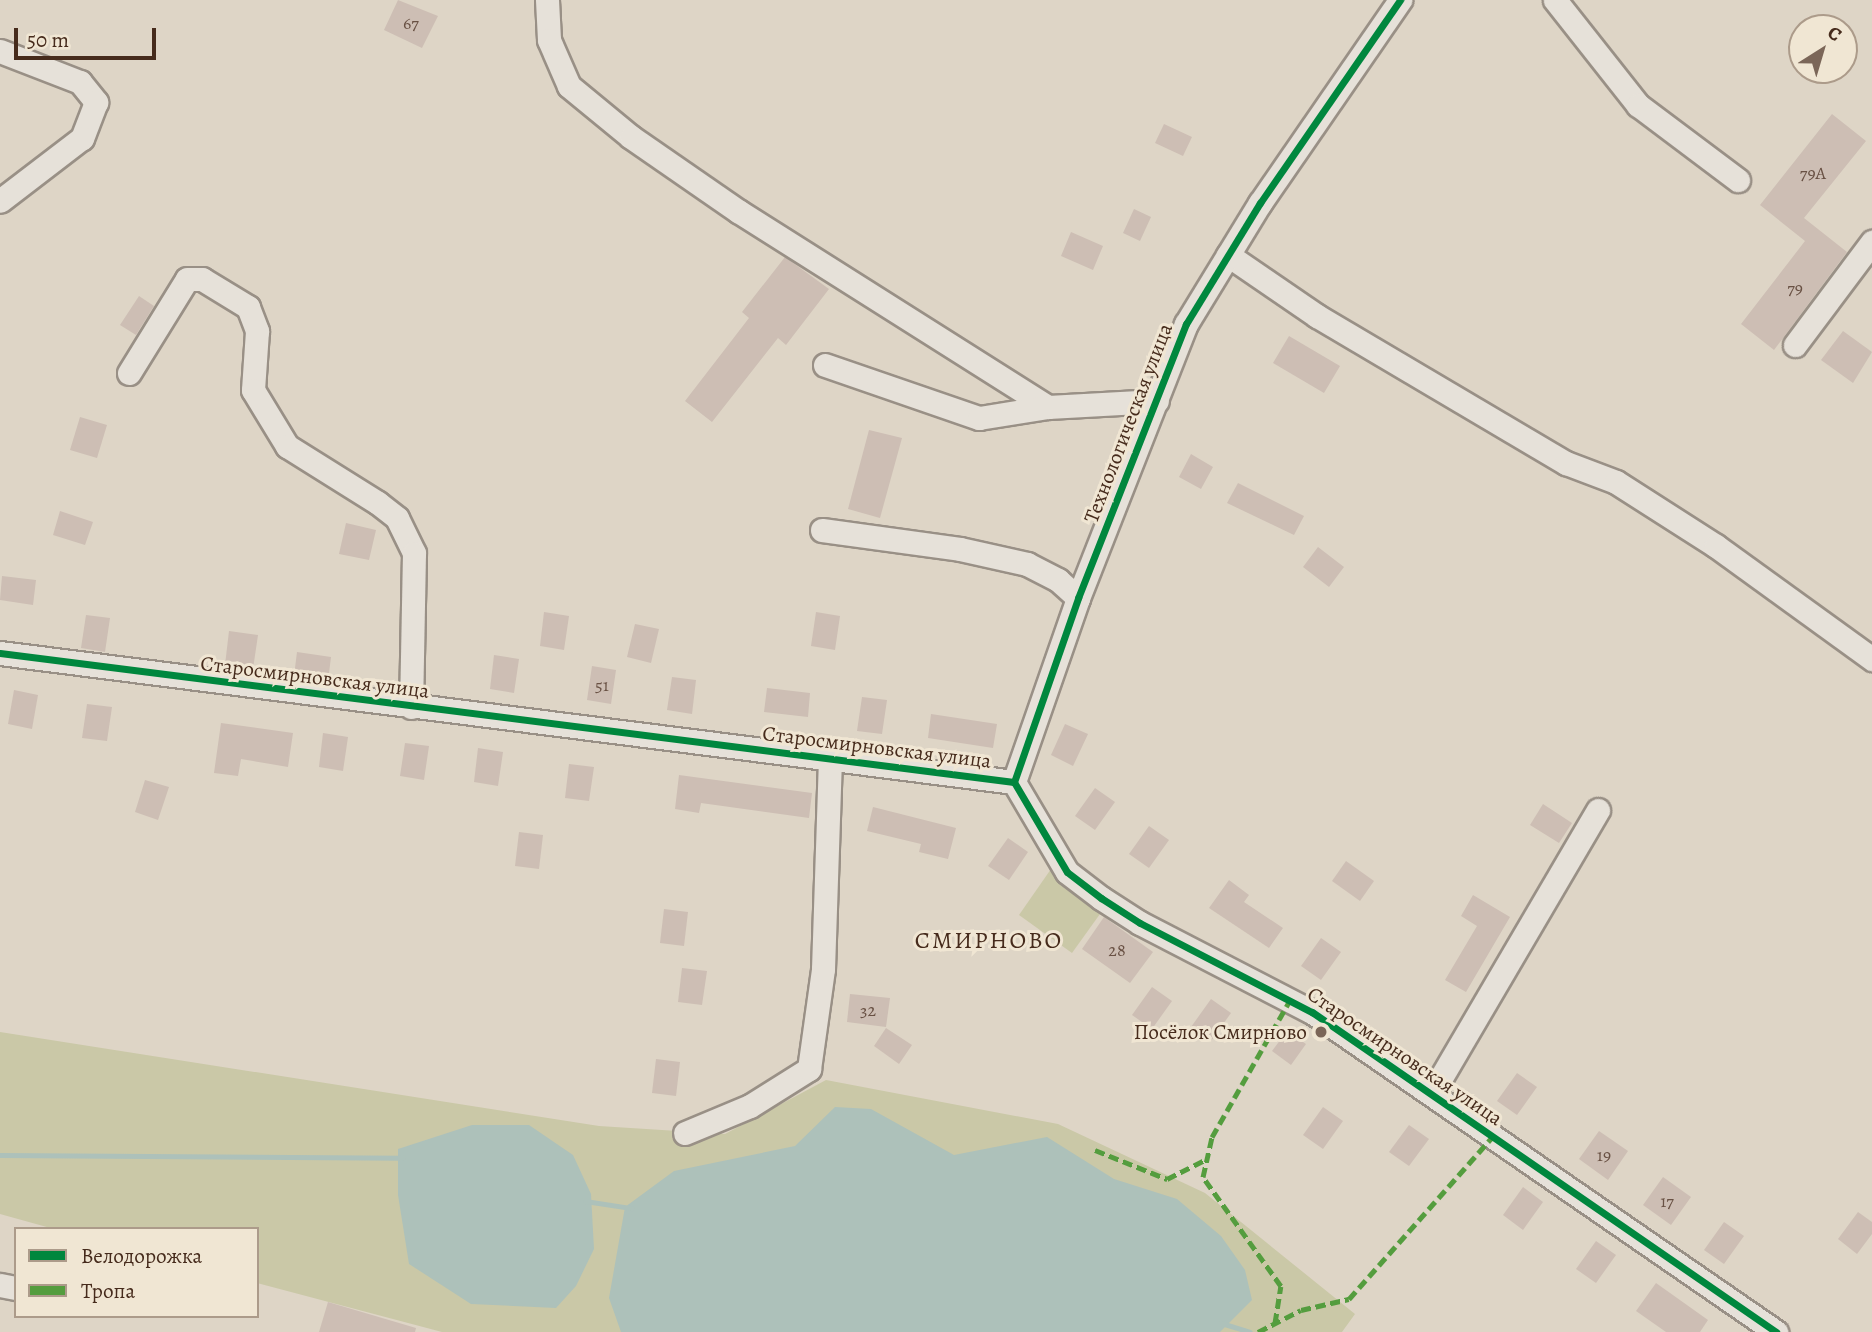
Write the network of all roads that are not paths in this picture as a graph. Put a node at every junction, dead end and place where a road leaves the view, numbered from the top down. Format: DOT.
graph roads {
  1 [pos="547,0"];
  2 [pos="1400,0"];
  3 [pos="1555,0"];
  4 [pos="0,51"];
  5 [pos="1738,180"];
  6 [pos="0,201"];
  7 [pos="1872,243"];
  8 [pos="1228,255"];
  9 [pos="1795,345"];
  10 [pos="825,365"];
  11 [pos="129,373"];
  12 [pos="1157,401"];
  13 [pos="1048,407"];
  14 [pos="822,530"];
  15 [pos="1078,598"];
  16 [pos="0,653"];
  17 [pos="1872,659"];
  18 [pos="411,707"];
  19 [pos="830,759"];
  20 [pos="1014,782"];
  21 [pos="1598,810"];
  22 [pos="1432,1093"];
  23 [pos="685,1133"];
  24 [pos="1776,1332"];
  1 -- 13 [label="street"];
  2 -- 8 [label="street, Технологическая улица"];
  3 -- 5 [label="street"];
  4 -- 6 [label="street"];
  7 -- 9 [label="street"];
  8 -- 12 [label="street, Технологическая улица"];
  8 -- 17 [label="street"];
  10 -- 13 [label="street"];
  11 -- 18 [label="street"];
  12 -- 13 [label="street"];
  12 -- 15 [label="street, Технологическая улица"];
  14 -- 15 [label="street"];
  15 -- 20 [label="street, Технологическая улица"];
  16 -- 18 [label="street, Старосмирновская улица"];
  18 -- 19 [label="street, Старосмирновская улица"];
  19 -- 20 [label="street, Старосмирновская улица"];
  19 -- 23 [label="street"];
  20 -- 22 [label="street, Старосмирновская улица"];
  21 -- 22 [label="street"];
  22 -- 24 [label="street, Старосмирновская улица"];
}
